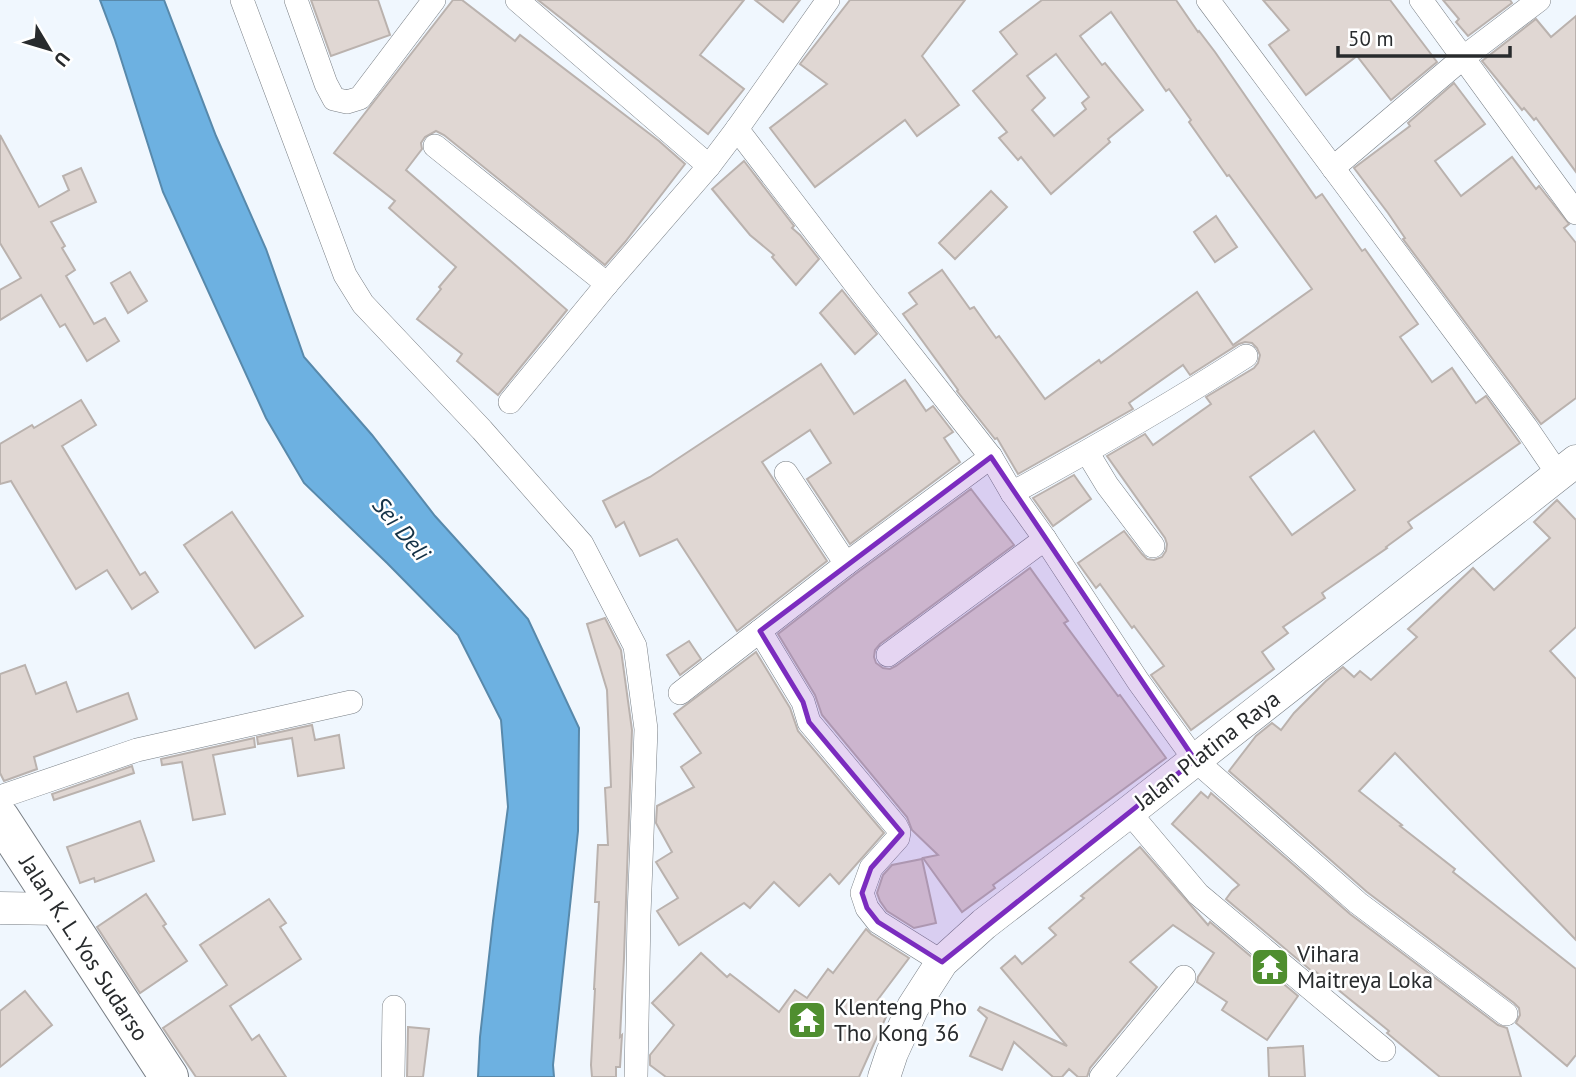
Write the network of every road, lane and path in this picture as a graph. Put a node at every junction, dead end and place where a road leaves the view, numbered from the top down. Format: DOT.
graph roads {
  1 [pos="243,0"];
  2 [pos="296,0"];
  3 [pos="435,0"];
  4 [pos="517,0"];
  5 [pos="828,0"];
  6 [pos="1208,0"];
  7 [pos="1421,0"];
  8 [pos="1539,0"];
  9 [pos="1464,57"];
  10 [pos="737,129"];
  11 [pos="435,146"];
  12 [pos="709,166"];
  13 [pos="1333,168"];
  14 [pos="1576,214"];
  15 [pos="607,284"];
  16 [pos="1247,356"];
  17 [pos="510,402"];
  18 [pos="1087,452"];
  19 [pos="991,457"];
  20 [pos="1567,467"];
  21 [pos="786,473"];
  22 [pos="1012,493"];
  23 [pos="1045,539"];
  24 [pos="1153,547"];
  25 [pos="846,565"];
  26 [pos="760,631"];
  27 [pos="888,655"];
  28 [pos="680,693"];
  29 [pos="351,702"];
  30 [pos="1195,760"];
  31 [pos="0,797"];
  32 [pos="1129,812"];
  33 [pos="0,818"];
  34 [pos="0,864"];
  35 [pos="30,909"];
  36 [pos="942,962"];
  37 [pos="1184,977"];
  38 [pos="394,1007"];
  39 [pos="1506,1014"];
  40 [pos="1384,1051"];
  41 [pos="142,1077"];
  42 [pos="169,1077"];
  43 [pos="393,1077"];
  44 [pos="636,1077"];
  45 [pos="884,1077"];
  46 [pos="1101,1077"];
  1 -- 44 [label="street"];
  2 -- 3 [label="street"];
  4 -- 12 [label="street"];
  5 -- 10 [label="street"];
  6 -- 13 [label="street"];
  7 -- 9 [label="street"];
  8 -- 9 [label="street"];
  9 -- 13 [label="street"];
  9 -- 14 [label="street"];
  10 -- 12 [label="street"];
  10 -- 19 [label="street"];
  11 -- 15 [label="street"];
  12 -- 15 [label="street"];
  13 -- 20 [label="street"];
  15 -- 17 [label="street"];
  16 -- 18 [label="street"];
  18 -- 22 [label="street"];
  18 -- 24 [label="street"];
  19 -- 22 [label="street"];
  19 -- 25 [label="street"];
  20 -- 30 [label="main road, Jalan Platina Raya"];
  21 -- 25 [label="street"];
  22 -- 23 [label="street"];
  23 -- 27 [label="street"];
  23 -- 30 [label="street"];
  25 -- 26 [label="street"];
  26 -- 28 [label="street"];
  26 -- 36 [label="street"];
  29 -- 31 [label="street"];
  30 -- 32 [label="main road, Jalan Platina Raya"];
  30 -- 39 [label="street"];
  32 -- 36 [label="main road, Jalan Platina Raya"];
  32 -- 40 [label="street"];
  33 -- 35 [label="highway, Jalan K. L. Yos Sudarso"];
  34 -- 35 [label="highway, Jalan K. L. Yos Sudarso"];
  35 -- 41 [label="highway, Jalan K. L. Yos Sudarso"];
  35 -- 42 [label="highway, Jalan K. L. Yos Sudarso"];
  36 -- 45 [label="main road, Jalan Platina Raya"];
  37 -- 46 [label="street"];
  38 -- 43 [label="street"];
}
